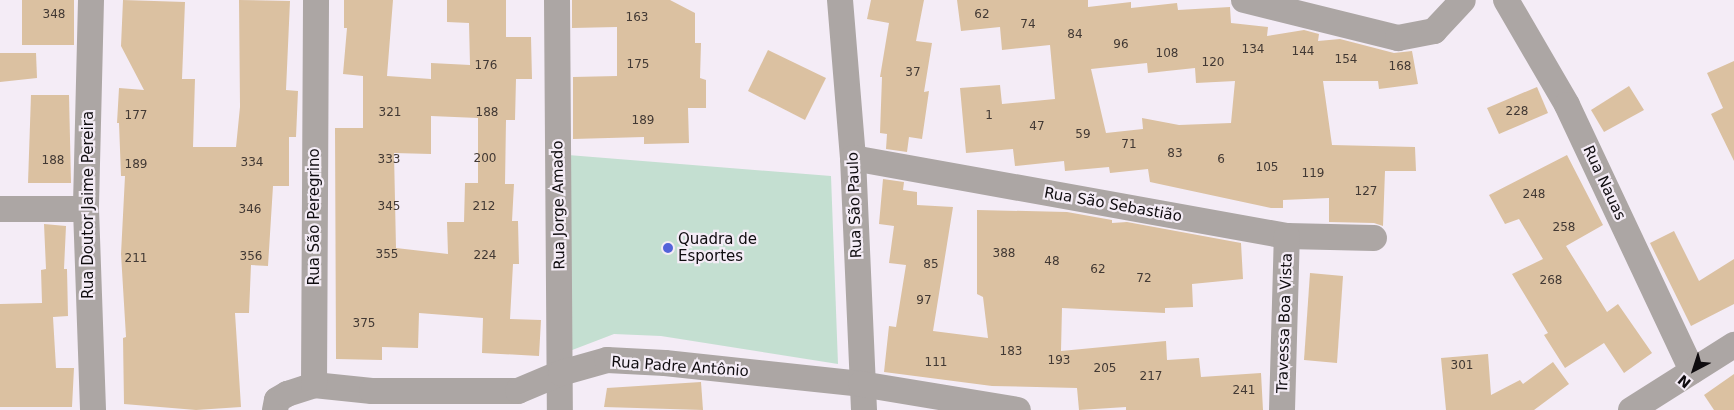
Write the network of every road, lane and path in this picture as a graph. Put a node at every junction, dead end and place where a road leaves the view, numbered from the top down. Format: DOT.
graph roads {
  1 [pos="91,0"];
  2 [pos="316,0"];
  3 [pos="557,0"];
  4 [pos="840,0"];
  5 [pos="1244,0"];
  6 [pos="1463,0"];
  7 [pos="1506,0"];
  8 [pos="853,158"];
  9 [pos="0,209"];
  10 [pos="86,209"];
  11 [pos="1287,236"];
  12 [pos="1374,238"];
  13 [pos="1734,345"];
  14 [pos="1692,371"];
  15 [pos="561,373"];
  16 [pos="861,384"];
  17 [pos="314,385"];
  18 [pos="93,410"];
  19 [pos="275,410"];
  20 [pos="560,410"];
  21 [pos="864,410"];
  22 [pos="1018,410"];
  23 [pos="1282,410"];
  24 [pos="1631,410"];
  1 -- 10 [label="street, Rua Doutor Jaime Pereira"];
  2 -- 17 [label="street, Rua São Peregrino"];
  3 -- 15 [label="street, Rua Jorge Amado"];
  4 -- 8 [label="street, Rua São Paulo"];
  5 -- 6 [label="street"];
  7 -- 14 [label="street, Rua Nauas"];
  8 -- 11 [label="street, Rua São Sebastião"];
  8 -- 16 [label="street, Rua São Paulo"];
  9 -- 10 [label="street"];
  10 -- 18 [label="street, Rua Doutor Jaime Pereira"];
  11 -- 12 [label="street, Rua São Sebastião"];
  11 -- 23 [label="street, Travessa Boa Vista"];
  13 -- 14 [label="street"];
  14 -- 24 [label="street"];
  15 -- 16 [label="street, Rua Padre Antônio"];
  15 -- 17 [label="street, Rua Padre Antônio"];
  15 -- 20 [label="street, Rua Jorge Amado"];
  16 -- 21 [label="street, Rua São Paulo"];
  16 -- 22 [label="street, Rua Padre Antônio"];
  17 -- 19 [label="street"];
}
